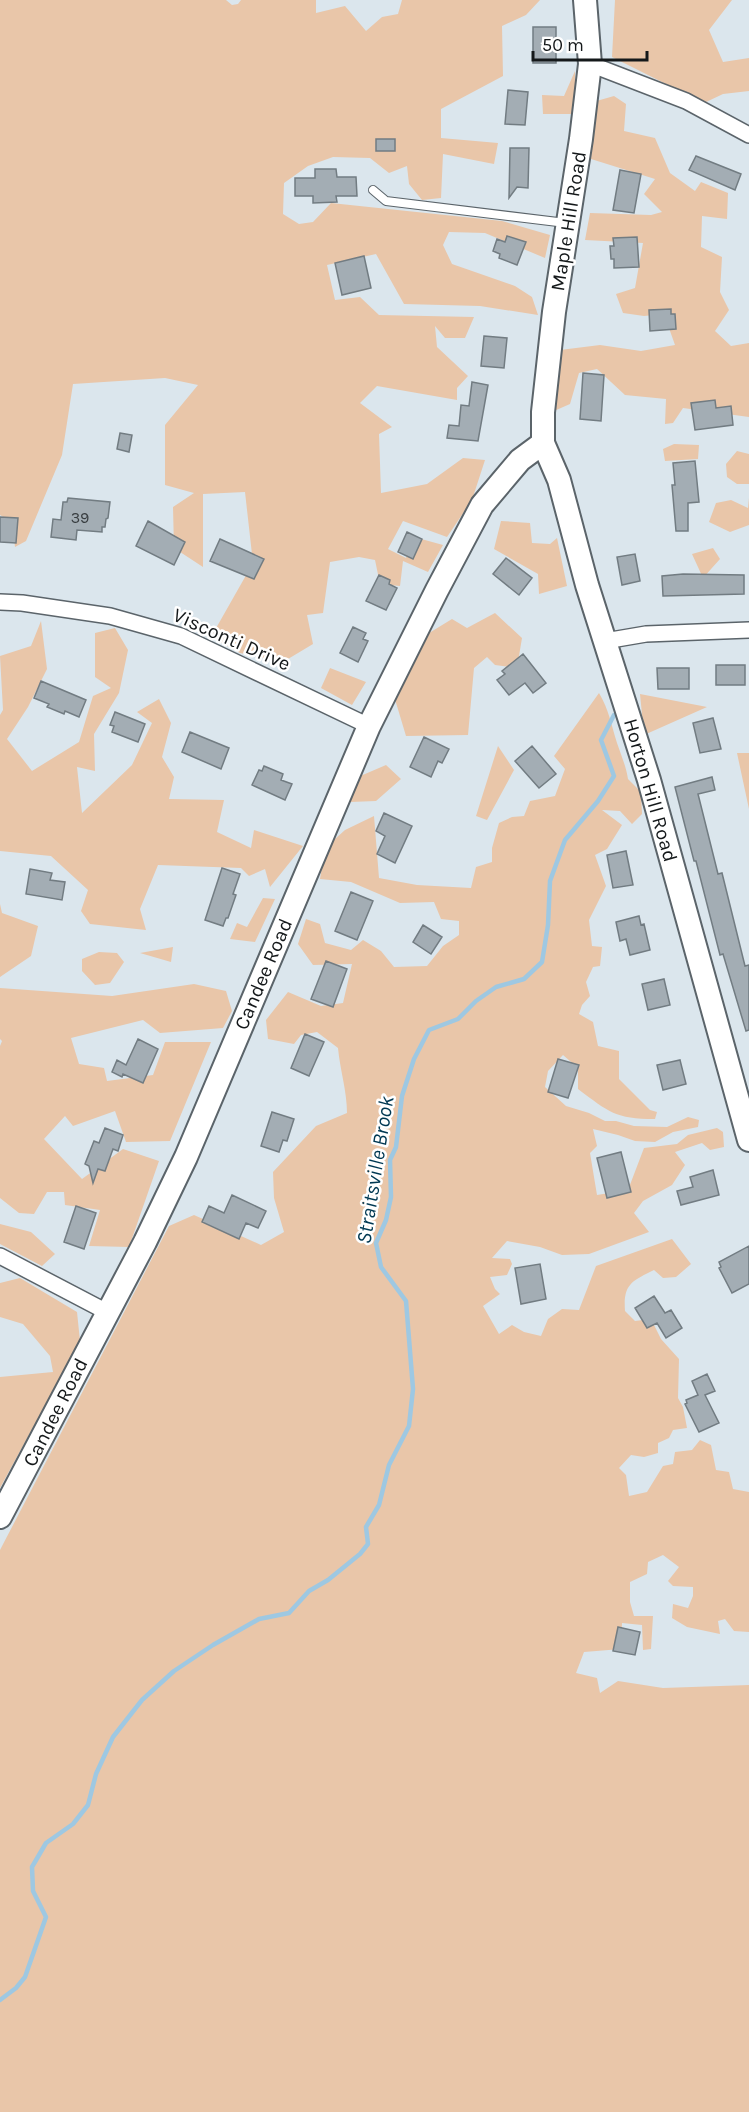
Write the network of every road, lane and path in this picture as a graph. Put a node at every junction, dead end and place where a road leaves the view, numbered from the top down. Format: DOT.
graph roads {
  1 [pos="585,0"];
  2 [pos="590,64"];
  3 [pos="749,135"];
  4 [pos="373,190"];
  5 [pos="567,223"];
  6 [pos="543,443"];
  7 [pos="0,602"];
  8 [pos="749,630"];
  9 [pos="606,641"];
  10 [pos="369,726"];
  11 [pos="749,1140"];
  12 [pos="0,1256"];
  13 [pos="107,1312"];
  14 [pos="0,1517"];
  1 -- 2 [label="street, Maple Hill Road"];
  2 -- 3 [label="street"];
  2 -- 5 [label="street, Maple Hill Road"];
  4 -- 5 [label="lane"];
  5 -- 6 [label="street, Maple Hill Road"];
  6 -- 9 [label="street, Horton Hill Road"];
  6 -- 10 [label="street, Candee Road"];
  7 -- 10 [label="street, Visconti Drive"];
  8 -- 9 [label="street"];
  9 -- 11 [label="street, Horton Hill Road"];
  10 -- 13 [label="street, Candee Road"];
  12 -- 13 [label="street"];
  13 -- 14 [label="street, Candee Road"];
}
